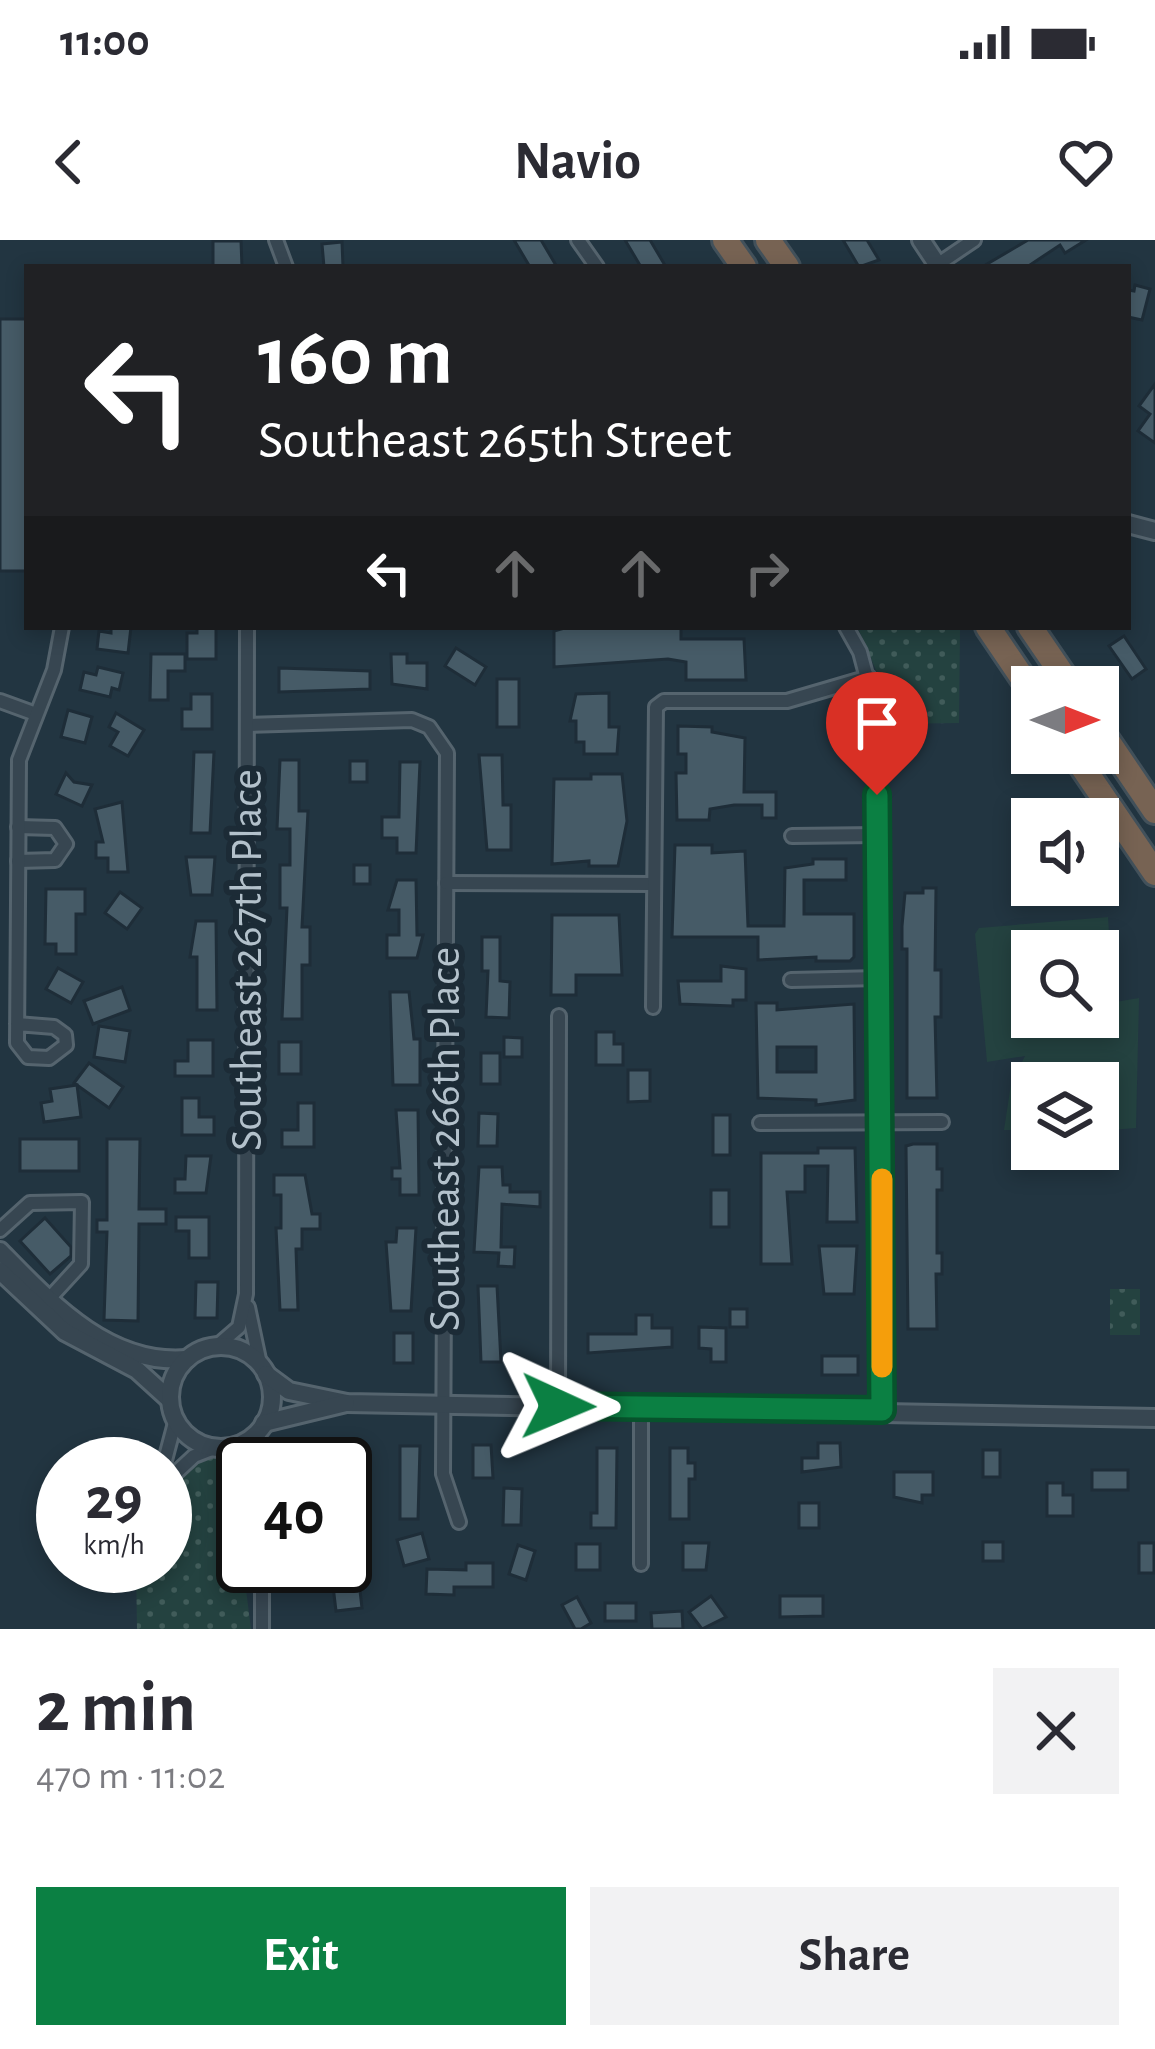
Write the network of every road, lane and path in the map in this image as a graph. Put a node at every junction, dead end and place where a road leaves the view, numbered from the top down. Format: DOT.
graph roads {
  1 [pos="974,240"];
  2 [pos="941,264"];
  3 [pos="62,630"];
  4 [pos="247,630"];
  5 [pos="847,630"];
  6 [pos="990,630"];
  7 [pos="1032,630"];
  8 [pos="1014,666"];
  9 [pos="1057,666"];
  10 [pos="868,677"];
  11 [pos="0,701"];
  12 [pos="33,713"];
  13 [pos="247,725"];
  14 [pos="1119,758"];
  15 [pos="1087,774"];
  16 [pos="1155,812"];
  17 [pos="18,827"];
  18 [pos="878,835"];
  19 [pos="792,836"];
  20 [pos="18,861"];
  21 [pos="1155,873"];
  22 [pos="446,883"];
  23 [pos="653,884"];
  24 [pos="880,978"];
  25 [pos="791,980"];
  26 [pos="653,1006"];
  27 [pos="559,1016"];
  28 [pos="17,1024"];
  29 [pos="882,1122"];
  30 [pos="942,1122"];
  31 [pos="760,1123"];
  32 [pos="0,1230"];
  33 [pos="0,1251"];
  34 [pos="0,1271"];
  35 [pos="246,1294"];
  36 [pos="48,1300"];
  37 [pos="217,1346"];
  38 [pos="187,1359"];
  39 [pos="263,1369"];
  40 [pos="170,1400"];
  41 [pos="347,1403"];
  42 [pos="443,1405"];
  43 [pos="558,1406"];
  44 [pos="641,1408"];
  45 [pos="882,1410"];
  46 [pos="1155,1418"];
  47 [pos="176,1419"];
  48 [pos="262,1426"];
  49 [pos="171,1437"];
  50 [pos="242,1437"];
  51 [pos="261,1437"];
  52 [pos="216,1445"];
  53 [pos="459,1522"];
  54 [pos="641,1564"];
  55 [pos="262,1593"];
  56 [pos="262,1629"];
  1 -- 2 [label="street"];
  3 -- 12 [label="street"];
  4 -- 13 [label="street, Southeast 267th Place"];
  5 -- 10 [label="street"];
  6 -- 8 [label="highway"];
  7 -- 9 [label="highway"];
  10 -- 18 [label="street"];
  10 -- 23 [label="street"];
  11 -- 12 [label="street"];
  12 -- 17 [label="street"];
  13 -- 22 [label="street, Southeast 266th Place"];
  13 -- 35 [label="street, Southeast 267th Place"];
  14 -- 16 [label="highway"];
  15 -- 21 [label="highway"];
  17 -- 20 [label="street"];
  17 -- 20 [label="street"];
  18 -- 19 [label="street"];
  18 -- 24 [label="street"];
  20 -- 28 [label="street"];
  22 -- 23 [label="street"];
  22 -- 42 [label="street, Southeast 266th Place"];
  23 -- 26 [label="street"];
  24 -- 25 [label="street"];
  24 -- 29 [label="street"];
  27 -- 43 [label="street"];
  29 -- 30 [label="street"];
  29 -- 31 [label="street"];
  29 -- 45 [label="street"];
  32 -- 36 [label="street"];
  33 -- 36 [label="street"];
  34 -- 40 [label="street"];
  35 -- 37 [label="street, Southeast 267th Place"];
  35 -- 39 [label="street, Southeast 267th Place"];
  36 -- 38 [label="street"];
  37 -- 38 [label="street"];
  37 -- 39 [label="street"];
  38 -- 40 [label="street"];
  39 -- 41 [label="street"];
  39 -- 48 [label="street"];
  40 -- 47 [label="street"];
  41 -- 42 [label="street"];
  41 -- 48 [label="street"];
  42 -- 43 [label="street"];
  42 -- 53 [label="street, Southeast 266th Place"];
  43 -- 44 [label="street"];
  44 -- 45 [label="street"];
  44 -- 54 [label="street"];
  45 -- 46 [label="street"];
  47 -- 49 [label="street"];
  47 -- 52 [label="street"];
  48 -- 50 [label="street"];
  48 -- 51 [label="street"];
  55 -- 56 [label="street"];
}
